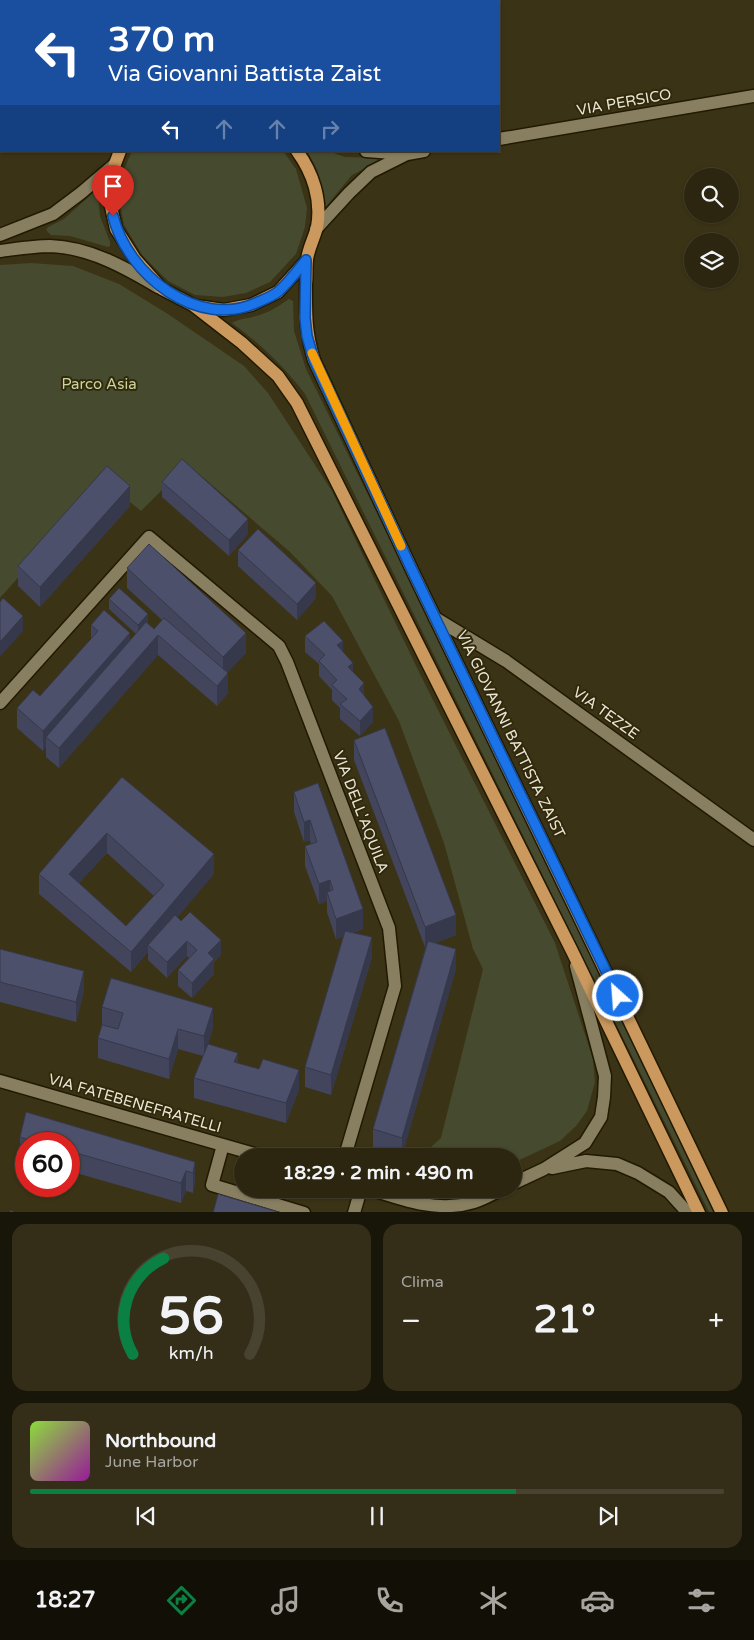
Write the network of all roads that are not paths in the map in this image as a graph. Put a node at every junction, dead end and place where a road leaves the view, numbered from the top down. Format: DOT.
graph roads {
  1 [pos="754,96"];
  2 [pos="500,139"];
  3 [pos="120,152"];
  4 [pos="298,152"];
  5 [pos="380,152"];
  6 [pos="418,152"];
  7 [pos="407,154"];
  8 [pos="115,164"];
  9 [pos="316,228"];
  10 [pos="0,235"];
  11 [pos="0,251"];
  12 [pos="306,260"];
  13 [pos="162,289"];
  14 [pos="193,305"];
  15 [pos="436,618"];
  16 [pos="0,703"];
  17 [pos="754,840"];
  18 [pos="572,952"];
  19 [pos="1,1082"];
  20 [pos="224,1145"];
  21 [pos="234,1148"];
  22 [pos="347,1148"];
  23 [pos="544,1170"];
  24 [pos="522,1180"];
  25 [pos="358,1198"];
  26 [pos="395,1198"];
  27 [pos="483,1198"];
  28 [pos="426,1209"];
  29 [pos="304,1212"];
  30 [pos="354,1212"];
  31 [pos="688,1212"];
  32 [pos="699,1212"];
  33 [pos="722,1212"];
  1 -- 2 [label="street, VIA PERSICO"];
  3 -- 8 [label="main road, VIA GIOVANNI BATTISTA ZAIST"];
  4 -- 9 [label="main road, VIA GIOVANNI BATTISTA ZAIST"];
  5 -- 7 [label="street"];
  6 -- 7 [label="street"];
  7 -- 9 [label="street"];
  8 -- 10 [label="street"];
  8 -- 13 [label="main road, VIA GIOVANNI BATTISTA ZAIST"];
  9 -- 12 [label="main road, VIA GIOVANNI BATTISTA ZAIST"];
  11 -- 13 [label="street"];
  12 -- 14 [label="main road, VIA GIOVANNI BATTISTA ZAIST"];
  12 -- 15 [label="main road, VIA GIOVANNI BATTISTA ZAIST"];
  13 -- 14 [label="main road, VIA GIOVANNI BATTISTA ZAIST"];
  14 -- 18 [label="main road, VIA GIOVANNI BATTISTA ZAIST"];
  15 -- 17 [label="street, VIA TEZZE"];
  15 -- 33 [label="main road, VIA GIOVANNI BATTISTA ZAIST"];
  16 -- 22 [label="street, VIA DELL'AQUILA"];
  18 -- 23 [label="street"];
  18 -- 32 [label="main road, VIA GIOVANNI BATTISTA ZAIST"];
  19 -- 20 [label="street, VIA FATEBENEFRATELLI"];
  20 -- 21 [label="street, VIA FATEBENEFRATELLI"];
  20 -- 29 [label="street"];
  23 -- 24 [label="street"];
  23 -- 31 [label="street"];
  25 -- 30 [label="street"];
  26 -- 28 [label="street"];
  27 -- 28 [label="street"];
}
